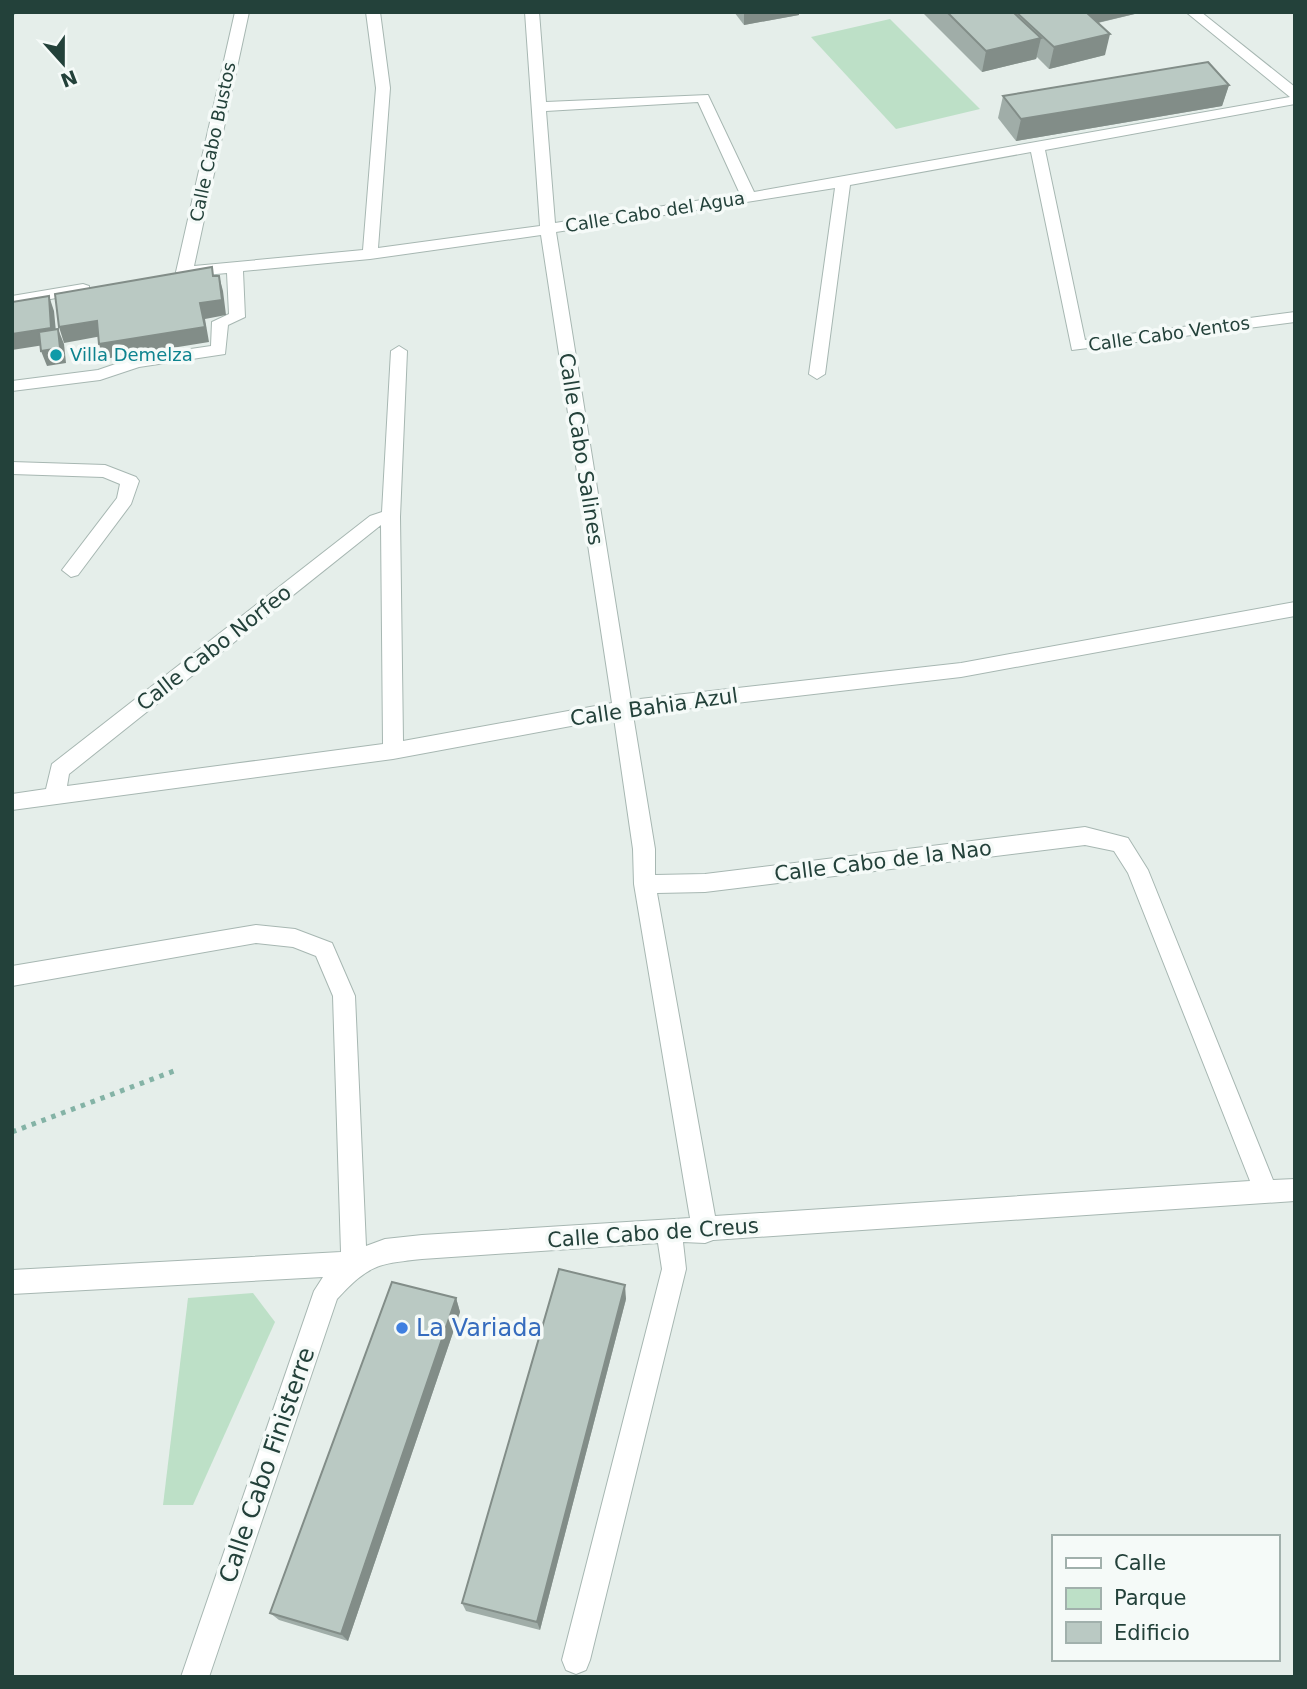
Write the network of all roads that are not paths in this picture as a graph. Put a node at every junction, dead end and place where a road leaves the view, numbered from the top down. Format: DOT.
graph roads {
  1 [pos="242,12"];
  2 [pos="373,12"];
  3 [pos="532,12"];
  4 [pos="1192,12"];
  5 [pos="1295,94"];
  6 [pos="1295,100"];
  7 [pos="540,107"];
  8 [pos="1037,147"];
  9 [pos="843,182"];
  10 [pos="748,196"];
  11 [pos="548,229"];
  12 [pos="370,254"];
  13 [pos="234,267"];
  14 [pos="178,273"];
  15 [pos="105,286"];
  16 [pos="12,301"];
  17 [pos="1295,317"];
  18 [pos="398,351"];
  19 [pos="817,374"];
  20 [pos="12,386"];
  21 [pos="12,468"];
  22 [pos="391,517"];
  23 [pos="71,570"];
  24 [pos="1295,609"];
  25 [pos="621,709"];
  26 [pos="393,751"];
  27 [pos="56,794"];
  28 [pos="12,802"];
  29 [pos="645,884"];
  30 [pos="12,976"];
  31 [pos="1295,1190"];
  32 [pos="1266,1192"];
  33 [pos="705,1231"];
  34 [pos="669,1233"];
  35 [pos="354,1262"];
  36 [pos="12,1282"];
  37 [pos="576,1660"];
  38 [pos="195,1677"];
  1 -- 14 [label="street, Calle Cabo Bustos"];
  2 -- 12 [label="street"];
  3 -- 7 [label="street, Calle Cabo Salines"];
  4 -- 5 [label="street"];
  6 -- 8 [label="street, Calle Cabo del Agua"];
  7 -- 10 [label="street"];
  7 -- 11 [label="street, Calle Cabo Salines"];
  8 -- 9 [label="street, Calle Cabo del Agua"];
  8 -- 17 [label="street, Calle Cabo Ventos"];
  9 -- 10 [label="street, Calle Cabo del Agua"];
  9 -- 19 [label="street"];
  10 -- 11 [label="street, Calle Cabo del Agua"];
  11 -- 12 [label="street, Calle Cabo del Agua"];
  11 -- 25 [label="street, Calle Cabo Salines"];
  12 -- 13 [label="street, Calle Cabo del Agua"];
  13 -- 14 [label="street, Calle Cabo del Agua"];
  13 -- 20 [label="street"];
  15 -- 16 [label="street"];
  18 -- 22 [label="street"];
  21 -- 23 [label="street"];
  22 -- 26 [label="street"];
  22 -- 27 [label="street, Calle Cabo Norfeo"];
  24 -- 25 [label="street, Calle Bahia Azul"];
  25 -- 26 [label="street, Calle Bahia Azul"];
  25 -- 29 [label="street, Calle Cabo Salines"];
  26 -- 27 [label="street, Calle Bahia Azul"];
  27 -- 28 [label="street, Calle Bahia Azul"];
  29 -- 32 [label="street, Calle Cabo de la Nao"];
  29 -- 33 [label="street, Calle Cabo Salines"];
  30 -- 35 [label="street"];
  31 -- 32 [label="street, Calle Cabo de Creus"];
  32 -- 33 [label="street, Calle Cabo de Creus"];
  33 -- 34 [label="street, Calle Cabo de Creus"];
  34 -- 35 [label="street, Calle Cabo de Creus"];
  34 -- 37 [label="street"];
  35 -- 36 [label="street, Calle Cabo de Creus"];
  35 -- 38 [label="street, Calle Cabo Finisterre"];
}
